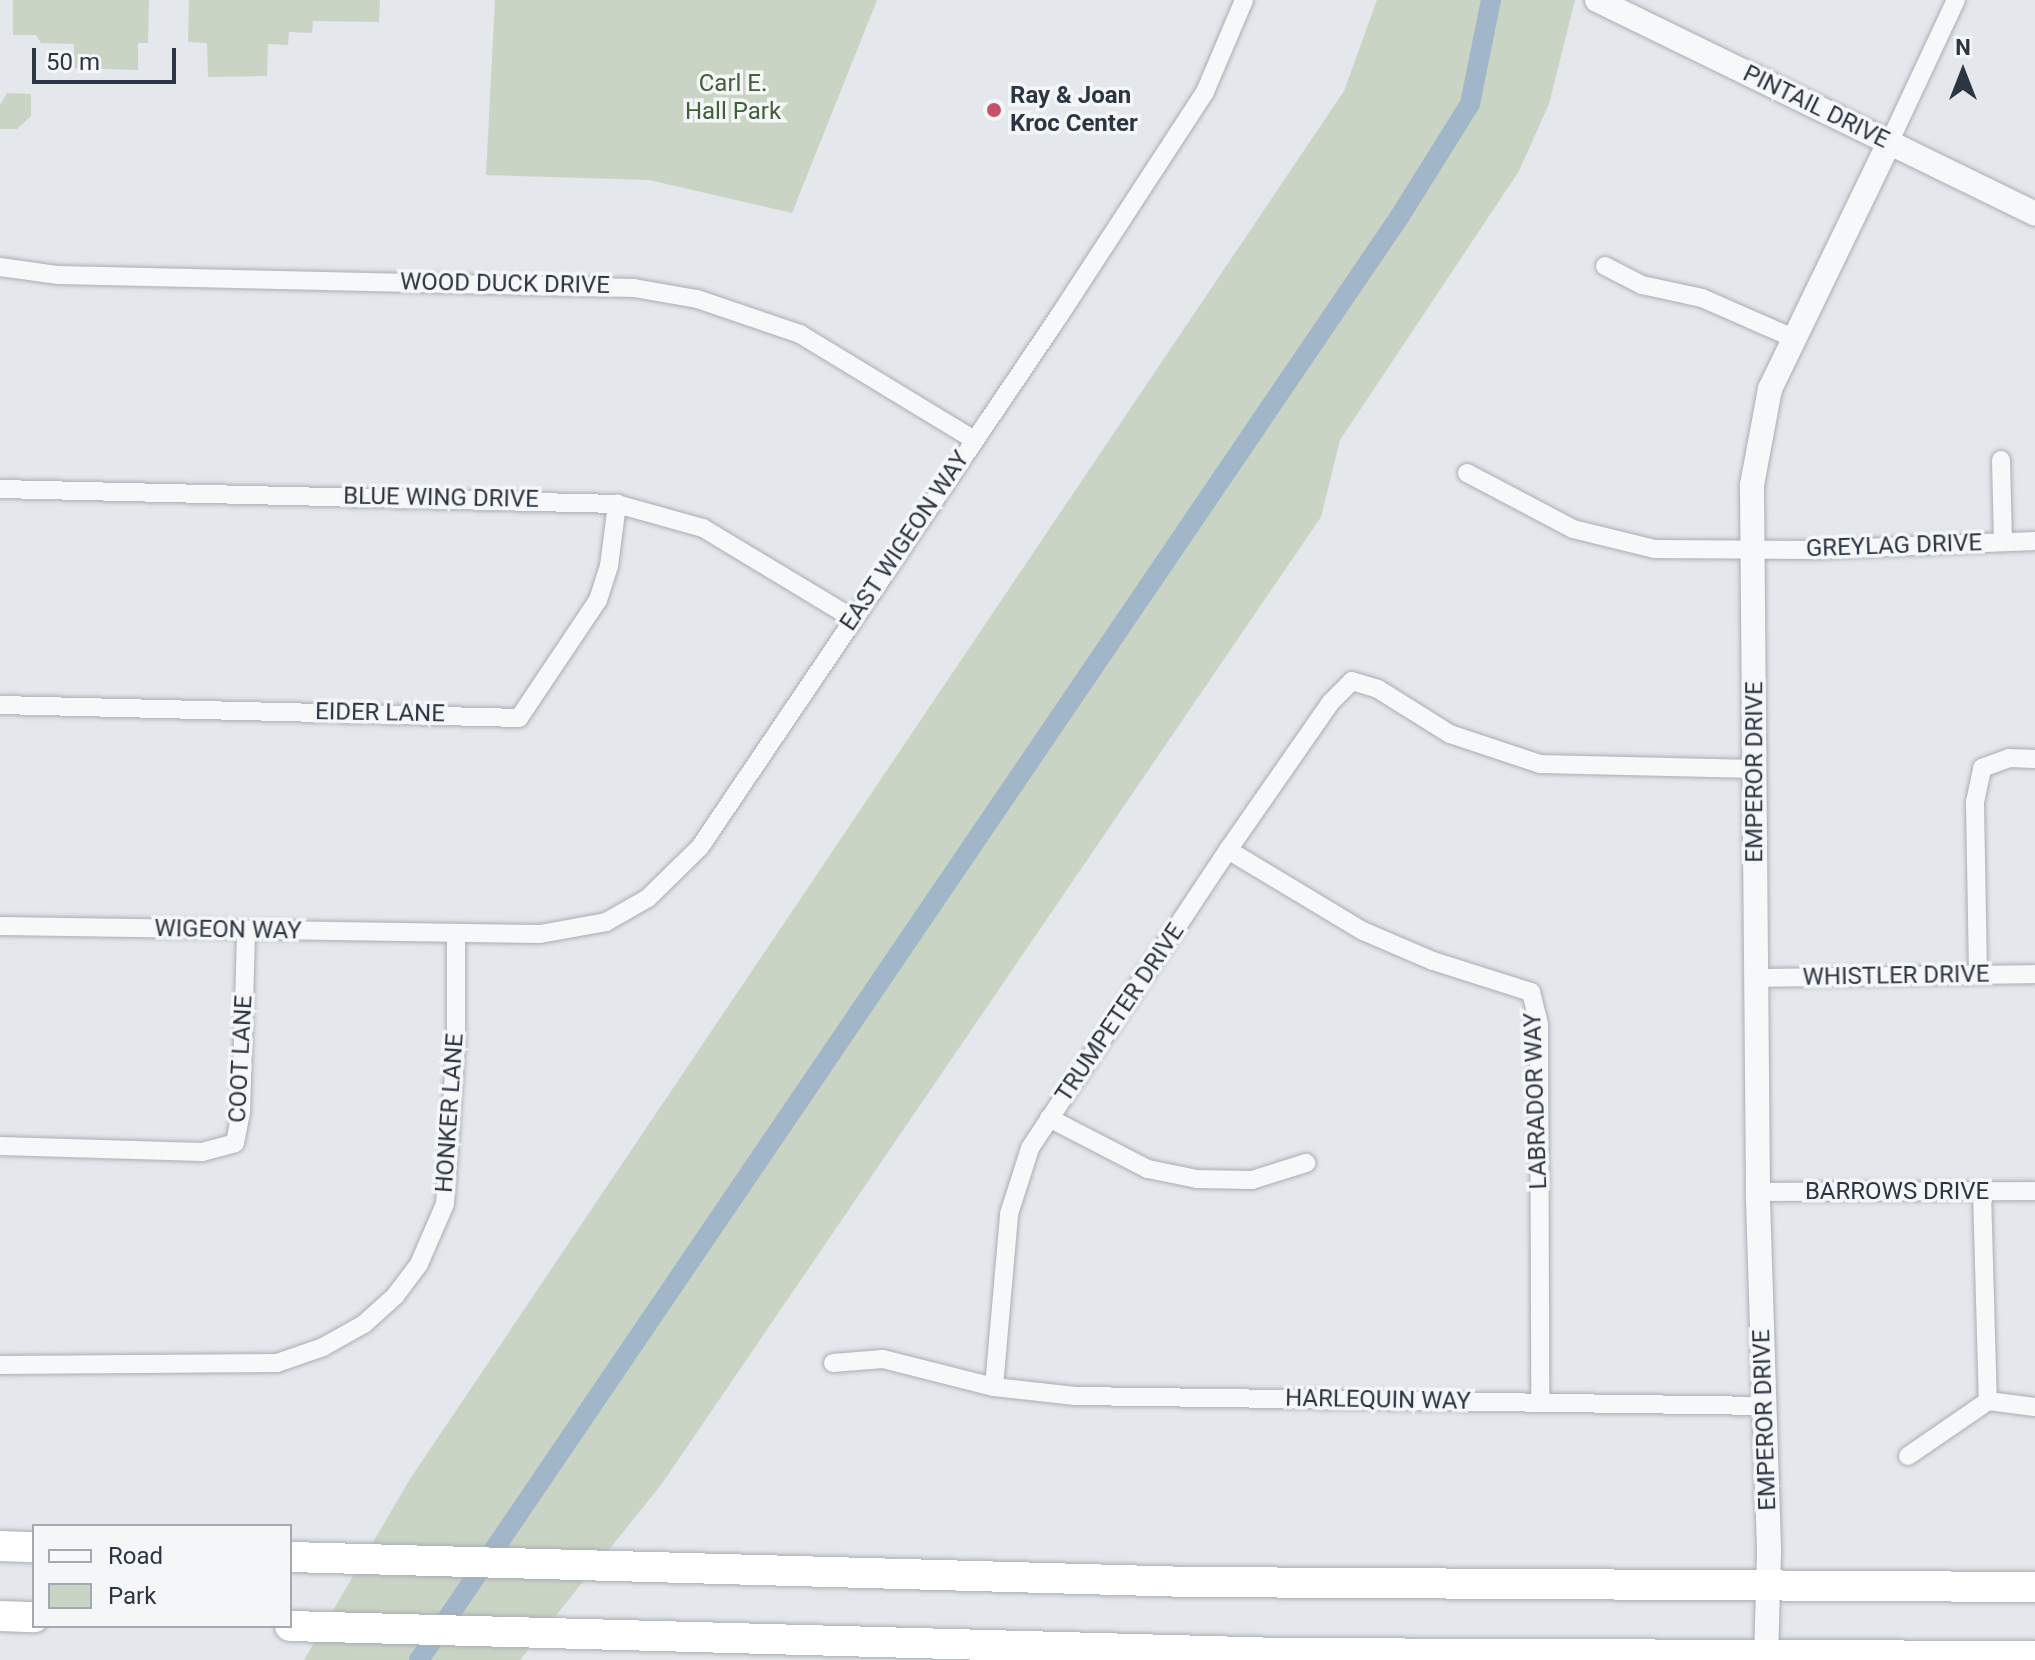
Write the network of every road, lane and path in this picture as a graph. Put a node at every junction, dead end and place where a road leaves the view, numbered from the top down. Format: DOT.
graph roads {
  1 [pos="1244,0"];
  2 [pos="1597,0"];
  3 [pos="1956,0"];
  4 [pos="1889,143"];
  5 [pos="2035,214"];
  6 [pos="1605,266"];
  7 [pos="0,267"];
  8 [pos="1793,338"];
  9 [pos="974,440"];
  10 [pos="2001,460"];
  11 [pos="1467,473"];
  12 [pos="0,489"];
  13 [pos="617,504"];
  14 [pos="2003,541"];
  15 [pos="2035,541"];
  16 [pos="1753,551"];
  17 [pos="852,618"];
  18 [pos="0,705"];
  19 [pos="2035,759"];
  20 [pos="1755,769"];
  21 [pos="1228,850"];
  22 [pos="0,926"];
  23 [pos="246,931"];
  24 [pos="456,935"];
  25 [pos="2035,974"];
  26 [pos="1978,975"];
  27 [pos="1757,978"];
  28 [pos="1049,1118"];
  29 [pos="0,1146"];
  30 [pos="1306,1163"];
  31 [pos="2035,1191"];
  32 [pos="1758,1192"];
  33 [pos="1982,1192"];
  34 [pos="833,1363"];
  35 [pos="0,1365"];
  36 [pos="994,1387"];
  37 [pos="1988,1401"];
  38 [pos="1540,1402"];
  39 [pos="1763,1406"];
  40 [pos="2035,1407"];
  41 [pos="1908,1456"];
  42 [pos="0,1546"];
  43 [pos="32,1547"];
  44 [pos="292,1557"];
  45 [pos="2035,1587"];
  46 [pos="1769,1588"];
  47 [pos="0,1616"];
  48 [pos="32,1617"];
  49 [pos="292,1626"];
  50 [pos="2035,1656"];
  51 [pos="1767,1659"];
  1 -- 9 [label="street, EAST WIGEON WAY"];
  2 -- 4 [label="street, PINTAIL DRIVE"];
  3 -- 4 [label="street, EMPEROR DRIVE"];
  4 -- 5 [label="street, PINTAIL DRIVE"];
  4 -- 8 [label="street, EMPEROR DRIVE"];
  6 -- 8 [label="street"];
  7 -- 9 [label="street, WOOD DUCK DRIVE"];
  8 -- 16 [label="street, EMPEROR DRIVE"];
  9 -- 17 [label="street, EAST WIGEON WAY"];
  10 -- 14 [label="street"];
  11 -- 16 [label="street, GREYLAG DRIVE"];
  12 -- 13 [label="street, BLUE WING DRIVE"];
  13 -- 17 [label="street, BLUE WING DRIVE"];
  13 -- 18 [label="street, EIDER LANE"];
  14 -- 15 [label="street, GREYLAG DRIVE"];
  14 -- 16 [label="street, GREYLAG DRIVE"];
  16 -- 20 [label="street, EMPEROR DRIVE"];
  17 -- 24 [label="street, EAST WIGEON WAY"];
  19 -- 26 [label="street"];
  20 -- 21 [label="street, TRUMPETER DRIVE"];
  20 -- 27 [label="street, EMPEROR DRIVE"];
  21 -- 28 [label="street, TRUMPETER DRIVE"];
  21 -- 38 [label="street, LABRADOR WAY"];
  22 -- 23 [label="street, WIGEON WAY"];
  23 -- 24 [label="street, WIGEON WAY"];
  23 -- 29 [label="street, COOT LANE"];
  24 -- 35 [label="street, HONKER LANE"];
  25 -- 26 [label="street, WHISTLER DRIVE"];
  26 -- 27 [label="street, WHISTLER DRIVE"];
  27 -- 32 [label="street, EMPEROR DRIVE"];
  28 -- 30 [label="street"];
  28 -- 36 [label="street, TRUMPETER DRIVE"];
  31 -- 33 [label="street, BARROWS DRIVE"];
  32 -- 33 [label="street, BARROWS DRIVE"];
  32 -- 39 [label="street, EMPEROR DRIVE"];
  33 -- 37 [label="street"];
  34 -- 36 [label="street, HARLEQUIN WAY"];
  36 -- 38 [label="street, HARLEQUIN WAY"];
  37 -- 40 [label="street"];
  37 -- 41 [label="street"];
  38 -- 39 [label="street, HARLEQUIN WAY"];
  39 -- 46 [label="street, EMPEROR DRIVE"];
  42 -- 43 [label="highway"];
  44 -- 46 [label="highway"];
  45 -- 46 [label="highway"];
  46 -- 51 [label="street, EMPEROR DRIVE"];
  47 -- 48 [label="highway"];
  49 -- 51 [label="highway"];
  50 -- 51 [label="highway"];
}
